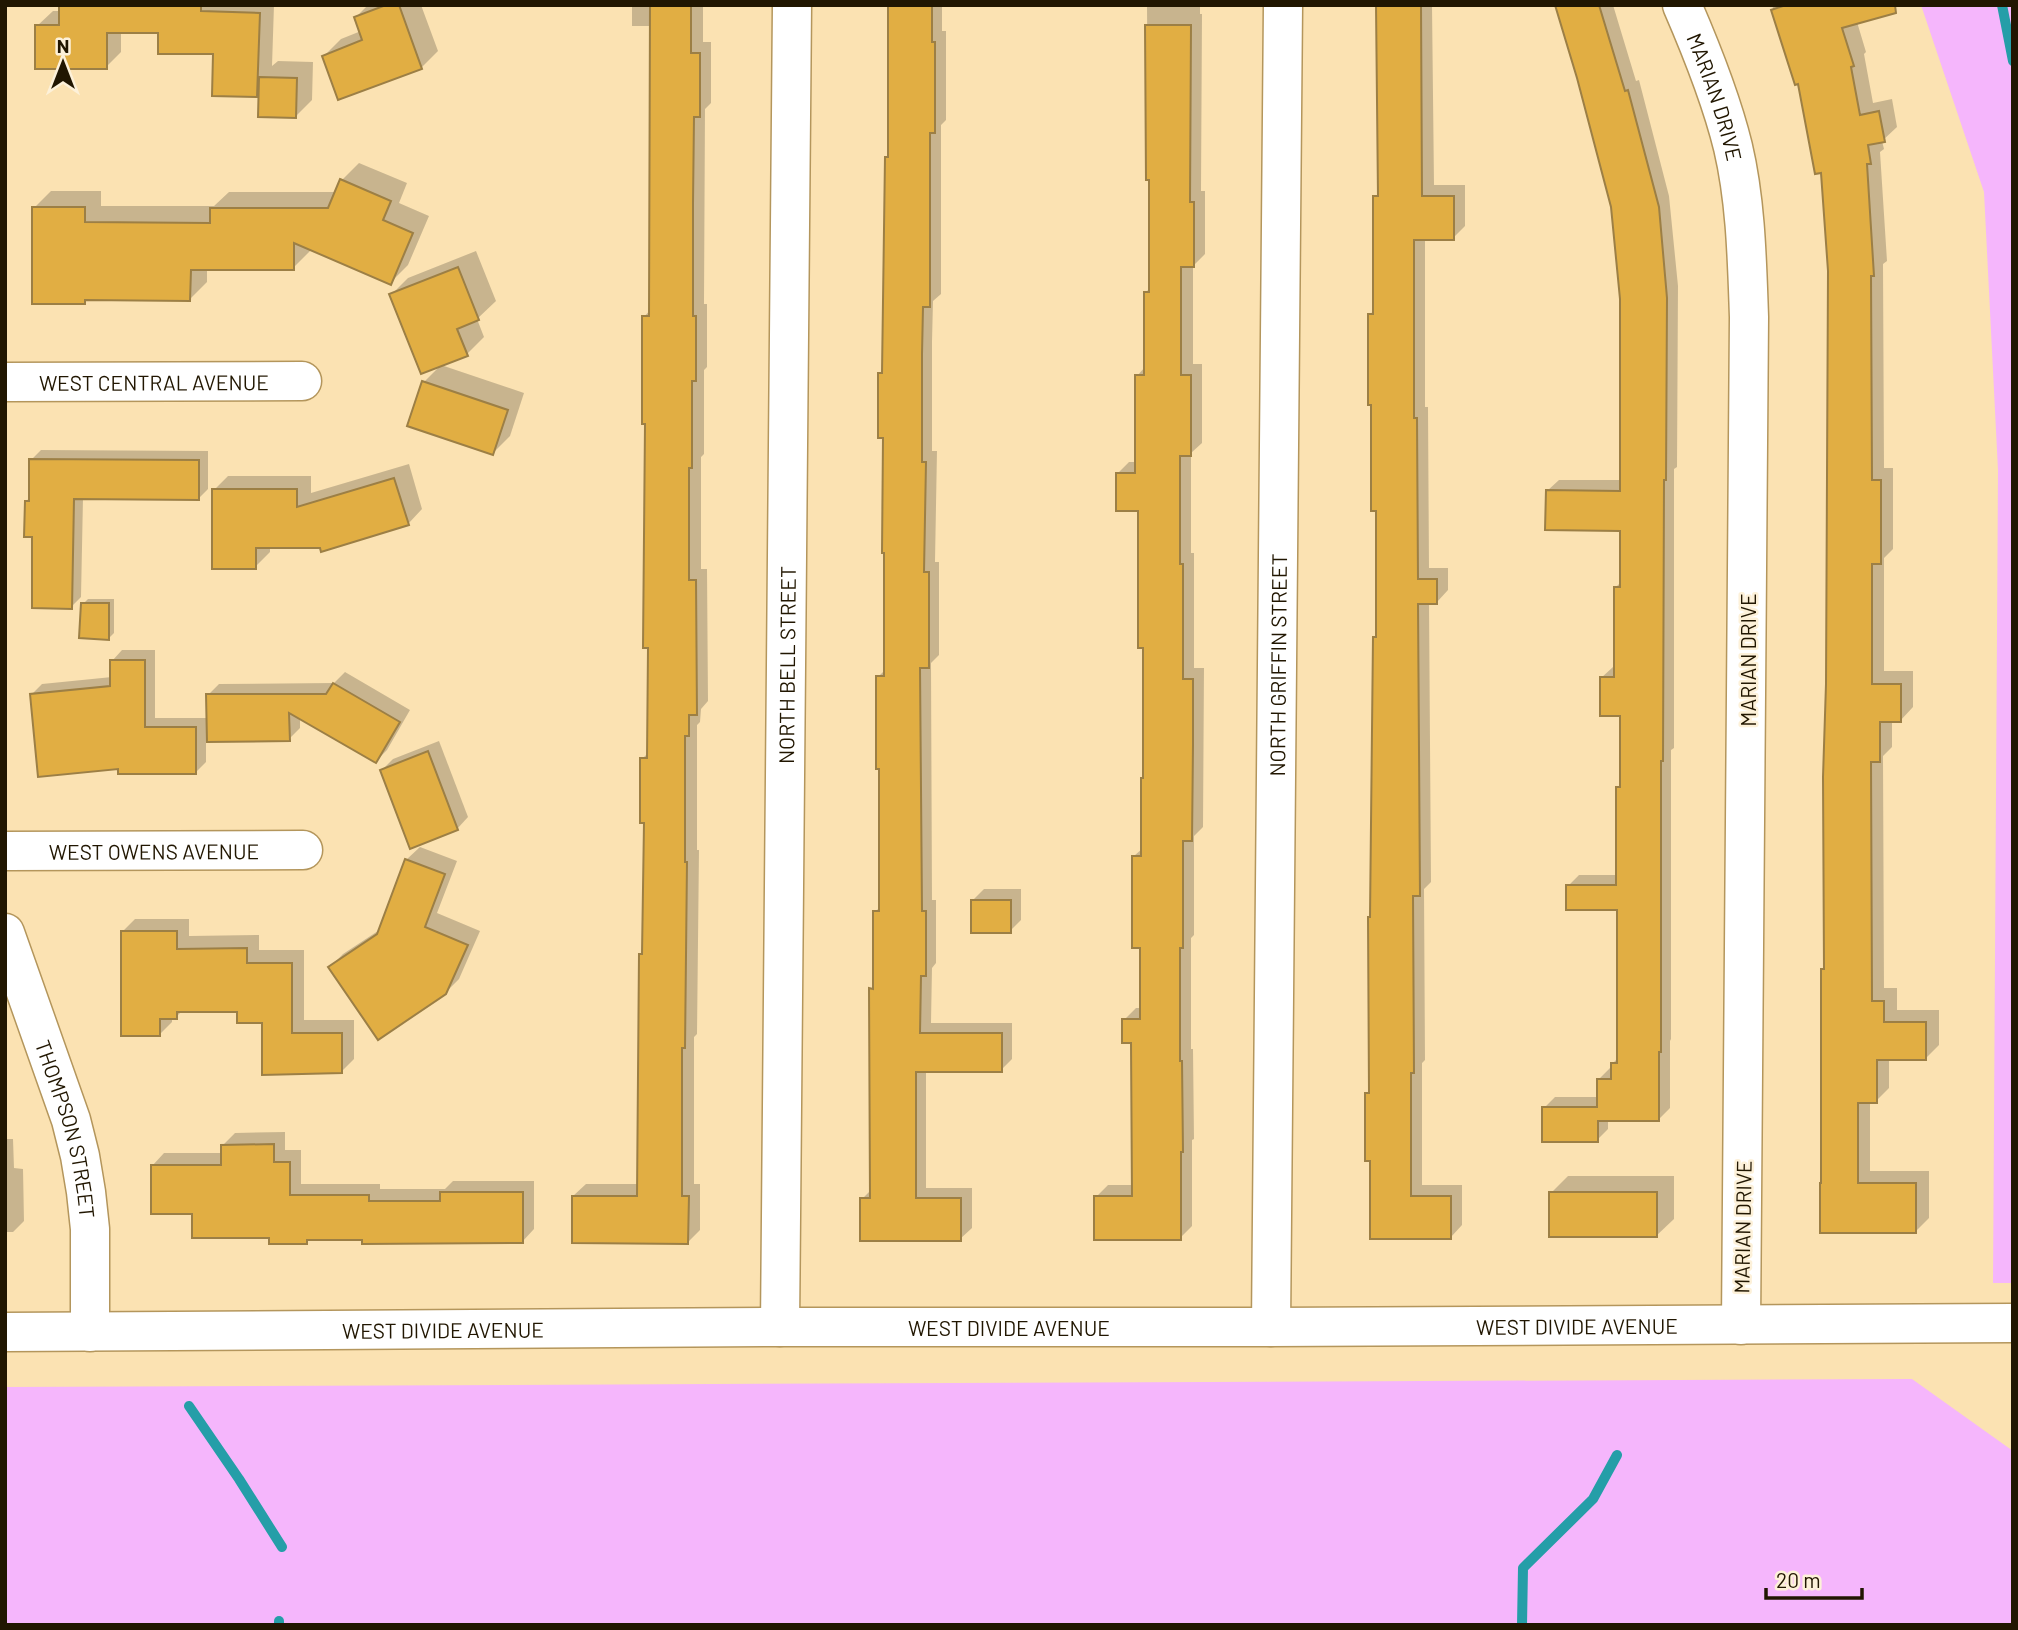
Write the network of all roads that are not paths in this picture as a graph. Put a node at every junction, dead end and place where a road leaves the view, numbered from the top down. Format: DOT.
graph roads {
  1 [pos="792,5"];
  2 [pos="1283,5"];
  3 [pos="1682,5"];
  4 [pos="302,381"];
  5 [pos="5,382"];
  6 [pos="303,850"];
  7 [pos="5,851"];
  8 [pos="5,933"];
  9 [pos="2013,1323"];
  10 [pos="1741,1325"];
  11 [pos="780,1327"];
  12 [pos="1271,1327"];
  13 [pos="5,1332"];
  14 [pos="90,1332"];
  1 -- 11 [label="street, NORTH BELL STREET"];
  2 -- 12 [label="street, NORTH GRIFFIN STREET"];
  3 -- 10 [label="street, MARIAN DRIVE"];
  4 -- 5 [label="street, WEST CENTRAL AVENUE"];
  6 -- 7 [label="street, WEST OWENS AVENUE"];
  8 -- 14 [label="street, THOMPSON STREET"];
  9 -- 10 [label="street, WEST DIVIDE AVENUE"];
  10 -- 12 [label="street, WEST DIVIDE AVENUE"];
  11 -- 12 [label="street, WEST DIVIDE AVENUE"];
  11 -- 14 [label="street, WEST DIVIDE AVENUE"];
  13 -- 14 [label="street, WEST DIVIDE AVENUE"];
}
